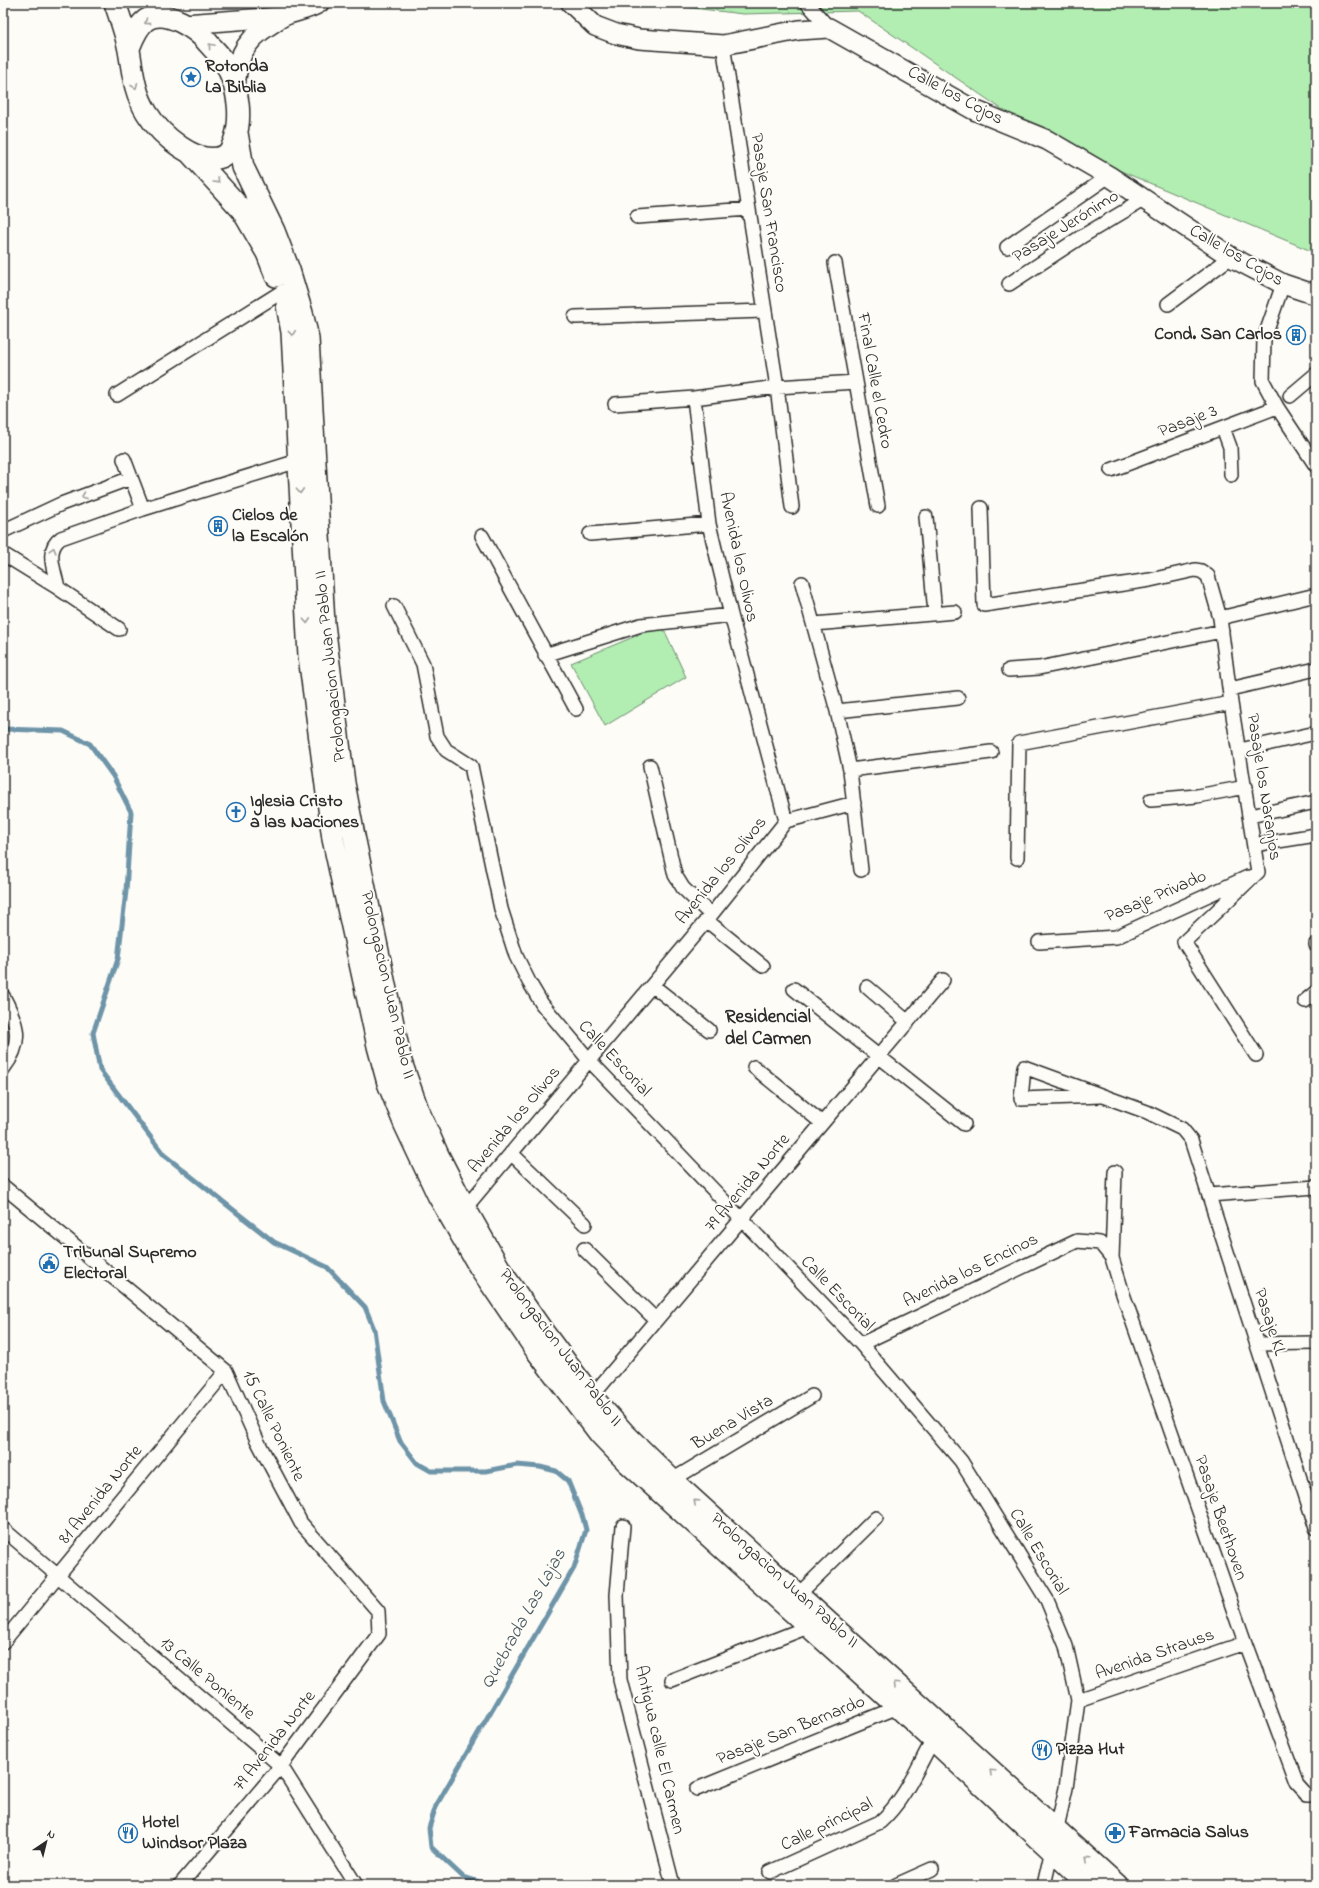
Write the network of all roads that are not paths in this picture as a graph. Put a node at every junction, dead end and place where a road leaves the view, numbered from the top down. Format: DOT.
graph roads {
  1 [pos="115,3"];
  2 [pos="156,3"];
  3 [pos="319,3"];
  4 [pos="571,3"];
  5 [pos="806,3"];
  6 [pos="283,17"];
  7 [pos="182,22"];
  8 [pos="829,28"];
  9 [pos="723,45"];
  10 [pos="129,48"];
  11 [pos="235,89"];
  12 [pos="238,133"];
  13 [pos="190,153"];
  14 [pos="1109,176"];
  15 [pos="1143,200"];
  16 [pos="749,209"];
  17 [pos="637,218"];
  18 [pos="1007,247"];
  19 [pos="1231,257"];
  20 [pos="836,263"];
  21 [pos="1009,284"];
  22 [pos="1283,284"];
  23 [pos="283,291"];
  24 [pos="1316,296"];
  25 [pos="1168,304"];
  26 [pos="765,311"];
  27 [pos="575,316"];
  28 [pos="1316,374"];
  29 [pos="856,382"];
  30 [pos="777,386"];
  31 [pos="117,395"];
  32 [pos="1290,396"];
  33 [pos="694,398"];
  34 [pos="615,404"];
  35 [pos="1277,407"];
  36 [pos="1223,428"];
  37 [pos="124,458"];
  38 [pos="298,461"];
  39 [pos="1316,466"];
  40 [pos="1111,470"];
  41 [pos="1231,475"];
  42 [pos="131,478"];
  43 [pos="878,506"];
  44 [pos="792,507"];
  45 [pos="981,508"];
  46 [pos="143,509"];
  47 [pos="926,517"];
  48 [pos="709,524"];
  49 [pos="3,531"];
  50 [pos="590,534"];
  51 [pos="482,536"];
  52 [pos="3,554"];
  53 [pos="802,583"];
  54 [pos="58,588"];
  55 [pos="1316,595"];
  56 [pos="394,606"];
  57 [pos="955,612"];
  58 [pos="935,613"];
  59 [pos="731,615"];
  60 [pos="814,624"];
  61 [pos="1221,625"];
  62 [pos="119,629"];
  63 [pos="545,655"];
  64 [pos="1316,669"];
  65 [pos="1009,670"];
  66 [pos="1230,689"];
  67 [pos="958,698"];
  68 [pos="1232,703"];
  69 [pos="576,709"];
  70 [pos="837,711"];
  71 [pos="1316,733"];
  72 [pos="1240,750"];
  73 [pos="991,752"];
  74 [pos="650,766"];
  75 [pos="850,770"];
  76 [pos="1246,787"];
  77 [pos="1151,800"];
  78 [pos="1316,802"];
  79 [pos="854,804"];
  80 [pos="1250,816"];
  81 [pos="786,821"];
  82 [pos="1316,835"];
  83 [pos="1254,845"];
  84 [pos="1017,858"];
  85 [pos="861,870"];
  86 [pos="1258,872"];
  87 [pos="709,917"];
  88 [pos="1039,942"];
  89 [pos="763,966"];
  90 [pos="943,980"];
  91 [pos="652,985"];
  92 [pos="867,987"];
  93 [pos="794,989"];
  94 [pos="1316,992"];
  95 [pos="3,996"];
  96 [pos="1305,1001"];
  97 [pos="908,1022"];
  98 [pos="709,1030"];
  99 [pos="1256,1055"];
  100 [pos="878,1057"];
  101 [pos="589,1060"];
  102 [pos="754,1067"];
  103 [pos="3,1069"];
  104 [pos="1101,1096"];
  105 [pos="822,1123"];
  106 [pos="964,1124"];
  107 [pos="511,1153"];
  108 [pos="1115,1172"];
  109 [pos="3,1186"];
  110 [pos="1316,1187"];
  111 [pos="1209,1195"];
  112 [pos="459,1215"];
  113 [pos="741,1219"];
  114 [pos="584,1224"];
  115 [pos="1100,1244"];
  116 [pos="584,1248"];
  117 [pos="1112,1258"];
  118 [pos="656,1320"];
  119 [pos="1316,1343"];
  120 [pos="861,1344"];
  121 [pos="1257,1344"];
  122 [pos="226,1371"];
  123 [pos="812,1396"];
  124 [pos="586,1403"];
  125 [pos="672,1480"];
  126 [pos="876,1518"];
  127 [pos="623,1526"];
  128 [pos="1316,1528"];
  129 [pos="3,1529"];
  130 [pos="58,1576"];
  131 [pos="799,1594"];
  132 [pos="808,1627"];
  133 [pos="379,1634"];
  134 [pos="3,1642"];
  135 [pos="1245,1643"];
  136 [pos="672,1680"];
  137 [pos="1078,1700"];
  138 [pos="898,1707"];
  139 [pos="933,1740"];
  140 [pos="281,1766"];
  141 [pos="698,1789"];
  142 [pos="1316,1794"];
  143 [pos="1057,1831"];
  144 [pos="1053,1852"];
  145 [pos="932,1869"];
  146 [pos="770,1872"];
  147 [pos="180,1885"];
  148 [pos="356,1885"];
  149 [pos="673,1885"];
  150 [pos="896,1885"];
  151 [pos="1044,1885"];
  152 [pos="1089,1885"];
  153 [pos="1117,1885"];
  1 -- 10 [label="main road"];
  2 -- 7 [label="main road"];
  3 -- 6 [label="street"];
  4 -- 9 [label="street"];
  5 -- 8 [label="street"];
  6 -- 7 [label="street"];
  6 -- 11 [label="street"];
  7 -- 10 [label="main road, one-way"];
  11 -- 7 [label="main road, one-way"];
  8 -- 9 [label="street"];
  8 -- 14 [label="street, Calle los Cojos"];
  9 -- 16 [label="street, Pasaje San Francisco"];
  10 -- 13 [label="main road, one-way"];
  11 -- 12 [label="main road"];
  12 -- 13 [label="main road"];
  12 -- 112 [label="main road, Prolongacion Juan Pablo II"];
  13 -- 23 [label="main road, Prolongacion Juan Pablo II, one-way"];
  14 -- 15 [label="street, Calle los Cojos"];
  14 -- 18 [label="street"];
  15 -- 19 [label="street, Calle los Cojos"];
  15 -- 21 [label="street, Pasaje Jerónimo"];
  16 -- 17 [label="street"];
  16 -- 26 [label="street, Pasaje San Francisco"];
  19 -- 22 [label="street, Calle los Cojos"];
  19 -- 25 [label="street"];
  20 -- 29 [label="street, Final Calle el Cedro"];
  22 -- 24 [label="street, Calle los Cojos"];
  22 -- 35 [label="street"];
  23 -- 31 [label="street"];
  23 -- 38 [label="main road, Prolongacion Juan Pablo II, one-way"];
  26 -- 27 [label="street"];
  26 -- 30 [label="street, Pasaje San Francisco"];
  28 -- 32 [label="street"];
  29 -- 30 [label="street"];
  29 -- 43 [label="street, Final Calle el Cedro"];
  30 -- 33 [label="street"];
  30 -- 44 [label="street, Pasaje San Francisco"];
  33 -- 34 [label="street"];
  33 -- 48 [label="street, Avenida los Olivos"];
  35 -- 36 [label="street, Pasaje 3"];
  35 -- 39 [label="street"];
  36 -- 40 [label="street, Pasaje 3"];
  36 -- 41 [label="street"];
  37 -- 42 [label="street"];
  38 -- 46 [label="street"];
  38 -- 112 [label="main road, Prolongacion Juan Pablo II, one-way"];
  42 -- 46 [label="street"];
  42 -- 49 [label="street, one-way"];
  45 -- 61 [label="street, Pasaje los Naranjos"];
  54 -- 46 [label="street, one-way"];
  47 -- 58 [label="street"];
  48 -- 50 [label="street"];
  48 -- 59 [label="street, Avenida los Olivos"];
  51 -- 63 [label="street"];
  52 -- 54 [label="street"];
  53 -- 60 [label="street"];
  54 -- 62 [label="street"];
  55 -- 61 [label="street"];
  56 -- 101 [label="street, Calle Escorial"];
  57 -- 58 [label="street"];
  58 -- 60 [label="street"];
  59 -- 63 [label="street"];
  59 -- 81 [label="street, Avenida los Olivos"];
  60 -- 70 [label="street"];
  61 -- 65 [label="street"];
  61 -- 66 [label="street, Pasaje los Naranjos"];
  63 -- 69 [label="street"];
  64 -- 66 [label="street"];
  66 -- 68 [label="street, Pasaje los Naranjos"];
  67 -- 70 [label="street"];
  68 -- 72 [label="street, Pasaje los Naranjos"];
  68 -- 84 [label="street"];
  70 -- 75 [label="street"];
  71 -- 72 [label="street"];
  72 -- 76 [label="street, Pasaje los Naranjos"];
  73 -- 75 [label="street"];
  74 -- 87 [label="street"];
  75 -- 79 [label="street"];
  76 -- 77 [label="street"];
  76 -- 80 [label="street, Pasaje los Naranjos"];
  78 -- 80 [label="street"];
  79 -- 81 [label="street"];
  79 -- 85 [label="street"];
  80 -- 83 [label="street, Pasaje los Naranjos"];
  81 -- 87 [label="street, Avenida los Olivos"];
  82 -- 83 [label="street"];
  83 -- 86 [label="street, Pasaje los Naranjos"];
  86 -- 88 [label="street, Pasaje Privado"];
  86 -- 99 [label="street, Pasaje los Naranjos"];
  87 -- 89 [label="street"];
  87 -- 91 [label="street, Avenida los Olivos"];
  90 -- 97 [label="street, 79 Avenida Norte"];
  91 -- 98 [label="street"];
  91 -- 101 [label="street, Avenida los Olivos"];
  92 -- 97 [label="street"];
  93 -- 100 [label="street"];
  94 -- 96 [label="street"];
  95 -- 103 [label="street"];
  97 -- 100 [label="street, 79 Avenida Norte"];
  100 -- 105 [label="street, 79 Avenida Norte"];
  100 -- 106 [label="street"];
  101 -- 107 [label="street, Avenida los Olivos"];
  101 -- 113 [label="street, Calle Escorial"];
  102 -- 105 [label="street"];
  104 -- 104 [label="street"];
  104 -- 111 [label="street, Pasaje KL"];
  105 -- 113 [label="street, 79 Avenida Norte"];
  107 -- 112 [label="street, Avenida los Olivos"];
  107 -- 114 [label="street"];
  108 -- 117 [label="street"];
  109 -- 122 [label="street, 15 Calle Poniente"];
  110 -- 111 [label="street"];
  111 -- 121 [label="street, Pasaje KL"];
  112 -- 124 [label="main road, Prolongacion Juan Pablo II"];
  113 -- 118 [label="street, 79 Avenida Norte"];
  113 -- 120 [label="street, Calle Escorial"];
  115 -- 117 [label="street, Pasaje Beethoven"];
  115 -- 120 [label="street, Avenida los Encinos"];
  116 -- 118 [label="street"];
  117 -- 135 [label="street, Pasaje Beethoven"];
  118 -- 124 [label="street, 79 Avenida Norte"];
  119 -- 121 [label="street"];
  120 -- 137 [label="street, Calle Escorial"];
  121 -- 128 [label="street, Pasaje KL"];
  122 -- 130 [label="street, 81 Avenida Norte"];
  122 -- 133 [label="street, 15 Calle Poniente"];
  123 -- 125 [label="street, Buena Vista"];
  124 -- 125 [label="main road, Prolongacion Juan Pablo II"];
  124 -- 132 [label="main road, Prolongacion Juan Pablo II"];
  131 -- 125 [label="main road, Prolongacion Juan Pablo II, one-way"];
  126 -- 131 [label="street"];
  127 -- 149 [label="street, Antigua calle El Carmen"];
  129 -- 130 [label="street, 13 Calle Poniente"];
  130 -- 134 [label="street, 81 Avenida Norte"];
  130 -- 140 [label="street, 13 Calle Poniente"];
  143 -- 131 [label="main road, Prolongacion Juan Pablo II, one-way"];
  132 -- 136 [label="street"];
  132 -- 138 [label="main road, Prolongacion Juan Pablo II"];
  133 -- 140 [label="street, 79 Avenida Norte"];
  135 -- 137 [label="street, Avenida Strauss"];
  135 -- 142 [label="street, Pasaje Beethoven"];
  137 -- 143 [label="street, Calle Escorial"];
  138 -- 139 [label="main road, Prolongacion Juan Pablo II"];
  138 -- 141 [label="street, Pasaje San Bernardo"];
  139 -- 144 [label="main road, Prolongacion Juan Pablo II"];
  139 -- 146 [label="street, Calle principal"];
  140 -- 147 [label="street, 79 Avenida Norte"];
  140 -- 148 [label="street, 13 Calle Poniente"];
  143 -- 144 [label="street, Calle Escorial"];
  153 -- 143 [label="main road, Prolongacion Juan Pablo II, one-way"];
  144 -- 151 [label="street, Calle Escorial"];
  144 -- 152 [label="main road, Prolongacion Juan Pablo II"];
  145 -- 150 [label="street"];
}
